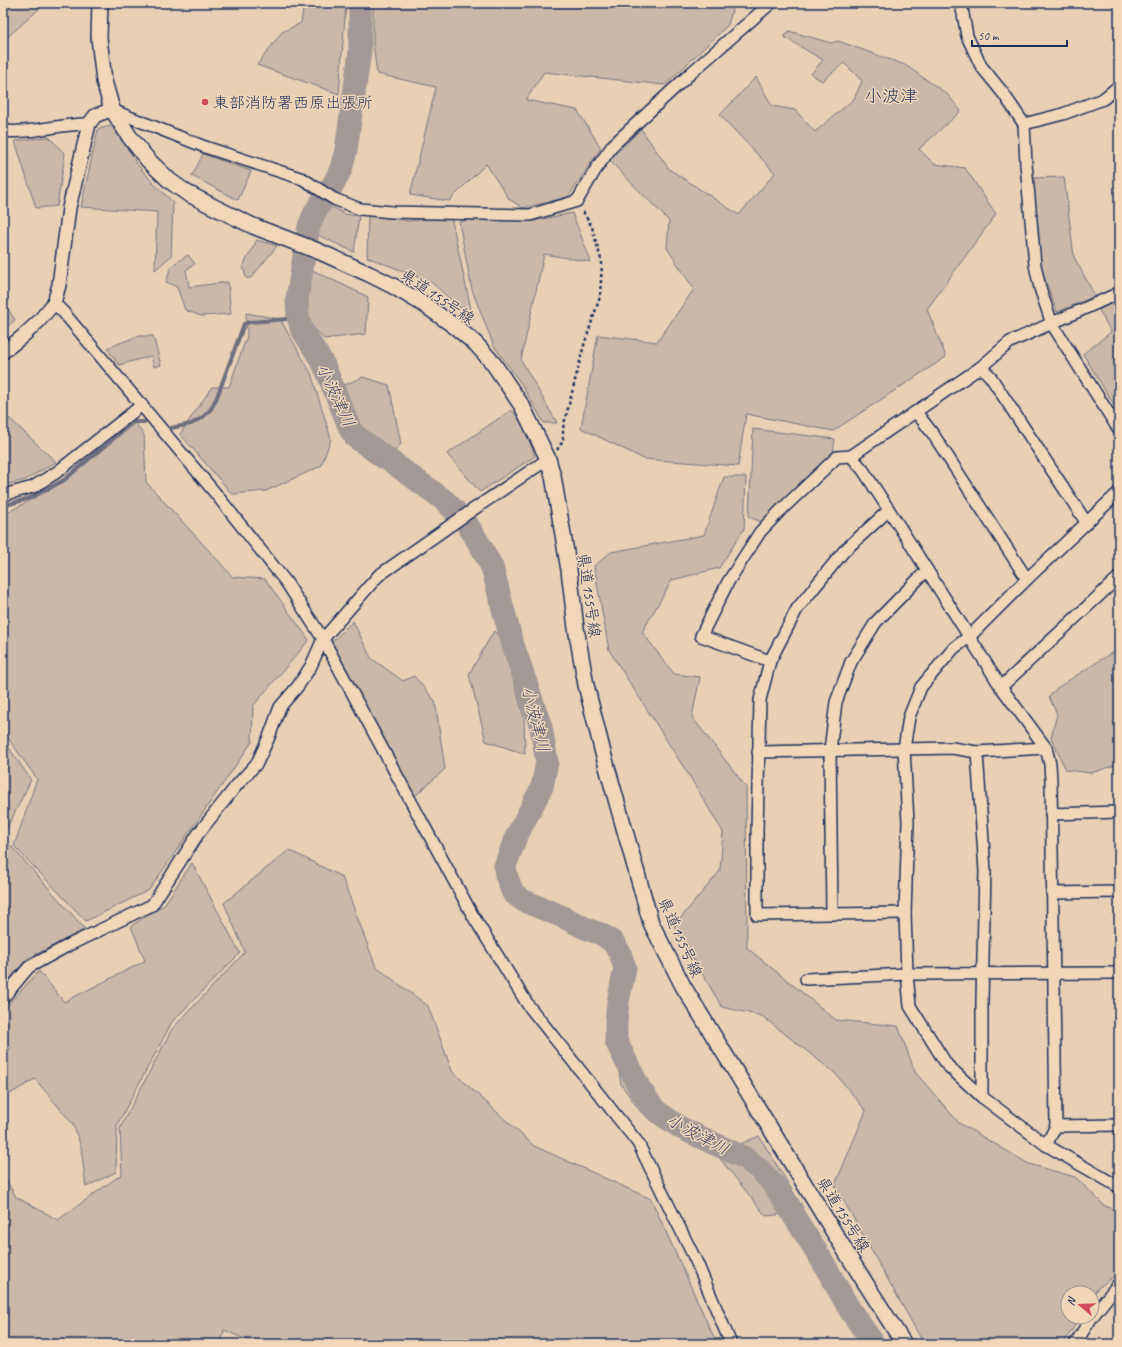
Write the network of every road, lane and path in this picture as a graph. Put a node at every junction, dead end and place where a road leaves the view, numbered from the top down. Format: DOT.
graph roads {
  1 [pos="100,3"];
  2 [pos="771,3"];
  3 [pos="961,3"];
  4 [pos="1119,86"];
  5 [pos="112,109"];
  6 [pos="89,124"];
  7 [pos="1024,124"];
  8 [pos="4,131"];
  9 [pos="577,201"];
  10 [pos="1119,293"];
  11 [pos="54,303"];
  12 [pos="1052,324"];
  13 [pos="3,352"];
  14 [pos="981,367"];
  15 [pos="142,406"];
  16 [pos="916,412"];
  17 [pos="1119,430"];
  18 [pos="851,456"];
  19 [pos="548,459"];
  20 [pos="1119,492"];
  21 [pos="3,495"];
  22 [pos="1114,501"];
  23 [pos="889,510"];
  24 [pos="1086,522"];
  25 [pos="927,570"];
  26 [pos="1119,577"];
  27 [pos="1027,579"];
  28 [pos="969,637"];
  29 [pos="323,639"];
  30 [pos="770,661"];
  31 [pos="1001,687"];
  32 [pos="1046,748"];
  33 [pos="904,749"];
  34 [pos="830,750"];
  35 [pos="758,752"];
  36 [pos="977,752"];
  37 [pos="1119,812"];
  38 [pos="1051,814"];
  39 [pos="1119,892"];
  40 [pos="1052,893"];
  41 [pos="832,913"];
  42 [pos="905,913"];
  43 [pos="1054,973"];
  44 [pos="1119,973"];
  45 [pos="907,974"];
  46 [pos="983,974"];
  47 [pos="806,979"];
  48 [pos="3,998"];
  49 [pos="982,1097"];
  50 [pos="1119,1125"];
  51 [pos="1056,1126"];
  52 [pos="1046,1145"];
  53 [pos="1119,1187"];
  54 [pos="1119,1283"];
  55 [pos="1100,1307"];
  56 [pos="1087,1325"];
  57 [pos="731,1344"];
  58 [pos="904,1344"];
  59 [pos="1075,1344"];
  1 -- 5 [label="main road, 県道155号線"];
  2 -- 9 [label="street"];
  3 -- 7 [label="street"];
  4 -- 7 [label="street"];
  5 -- 6 [label="street"];
  5 -- 9 [label="street"];
  5 -- 19 [label="main road, 県道155号線"];
  6 -- 8 [label="street"];
  6 -- 11 [label="street"];
  7 -- 12 [label="street"];
  9 -- 19 [label="path"];
  10 -- 12 [label="street"];
  11 -- 13 [label="street"];
  11 -- 15 [label="street"];
  12 -- 14 [label="street"];
  12 -- 17 [label="street"];
  14 -- 16 [label="street"];
  14 -- 24 [label="street"];
  15 -- 21 [label="street"];
  15 -- 29 [label="street"];
  16 -- 18 [label="street"];
  16 -- 27 [label="street"];
  18 -- 23 [label="street"];
  18 -- 30 [label="street"];
  19 -- 29 [label="street"];
  19 -- 58 [label="main road, 県道155号線"];
  20 -- 22 [label="street"];
  22 -- 24 [label="street"];
  23 -- 25 [label="street"];
  23 -- 30 [label="street"];
  24 -- 27 [label="street"];
  25 -- 28 [label="street"];
  25 -- 34 [label="street"];
  26 -- 31 [label="street"];
  27 -- 28 [label="street"];
  28 -- 31 [label="street"];
  28 -- 33 [label="street"];
  29 -- 48 [label="street"];
  29 -- 57 [label="street"];
  30 -- 35 [label="street"];
  31 -- 32 [label="street"];
  32 -- 36 [label="street"];
  32 -- 38 [label="street"];
  33 -- 34 [label="street"];
  33 -- 36 [label="street"];
  33 -- 42 [label="street"];
  34 -- 35 [label="street"];
  34 -- 41 [label="street"];
  35 -- 41 [label="street"];
  36 -- 46 [label="street"];
  37 -- 38 [label="street"];
  38 -- 40 [label="street"];
  39 -- 40 [label="street"];
  40 -- 43 [label="street"];
  41 -- 42 [label="street"];
  42 -- 45 [label="street"];
  43 -- 44 [label="street"];
  43 -- 46 [label="street"];
  43 -- 51 [label="street"];
  45 -- 46 [label="street"];
  45 -- 47 [label="street"];
  45 -- 49 [label="street"];
  46 -- 49 [label="street"];
  49 -- 52 [label="street"];
  50 -- 51 [label="street"];
  51 -- 52 [label="street"];
  52 -- 53 [label="street"];
  54 -- 55 [label="street"];
  56 -- 59 [label="street"];
}
